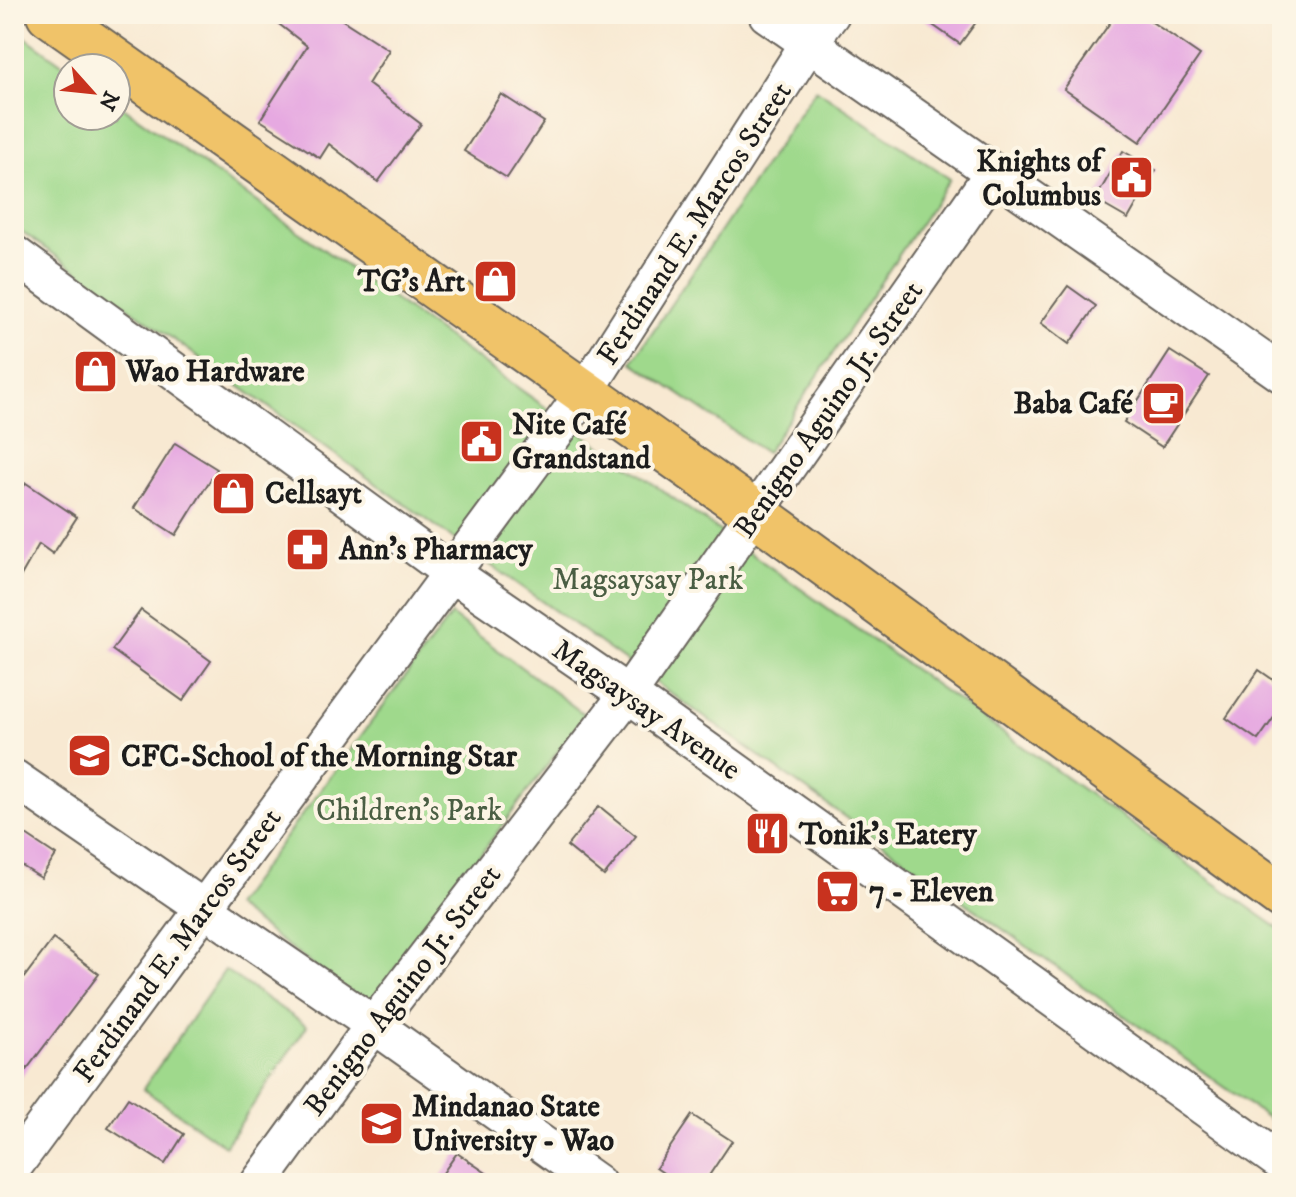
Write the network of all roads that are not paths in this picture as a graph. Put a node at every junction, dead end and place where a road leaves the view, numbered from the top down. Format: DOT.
graph roads {
  1 [pos="49,14"];
  2 [pos="767,14"];
  3 [pos="831,14"];
  4 [pos="809,43"];
  5 [pos="993,173"];
  6 [pos="14,254"];
  7 [pos="1282,374"];
  8 [pos="585,392"];
  9 [pos="755,513"];
  10 [pos="453,574"];
  11 [pos="628,694"];
  12 [pos="14,778"];
  13 [pos="1282,897"];
  14 [pos="203,908"];
  15 [pos="374,1025"];
  16 [pos="1282,1163"];
  17 [pos="14,1166"];
  18 [pos="259,1183"];
  19 [pos="597,1183"];
  1 -- 8 [label="main road"];
  2 -- 4 [label="street"];
  3 -- 4 [label="street, Ferdinand E. Marcos Street"];
  4 -- 5 [label="street"];
  4 -- 8 [label="street, Ferdinand E. Marcos Street"];
  5 -- 7 [label="street"];
  5 -- 9 [label="street, Benigno Aguino Jr. Street"];
  6 -- 10 [label="street, Magsaysay Avenue"];
  8 -- 9 [label="main road"];
  8 -- 10 [label="street, Ferdinand E. Marcos Street"];
  9 -- 11 [label="street, Benigno Aguino Jr. Street"];
  9 -- 13 [label="main road"];
  10 -- 11 [label="street, Magsaysay Avenue"];
  10 -- 14 [label="street, Ferdinand E. Marcos Street"];
  11 -- 15 [label="street, Benigno Aguino Jr. Street"];
  11 -- 16 [label="street, Magsaysay Avenue"];
  12 -- 14 [label="street"];
  14 -- 15 [label="street"];
  14 -- 17 [label="street, Ferdinand E. Marcos Street"];
  15 -- 18 [label="street, Benigno Aguino Jr. Street"];
  15 -- 19 [label="street"];
}
